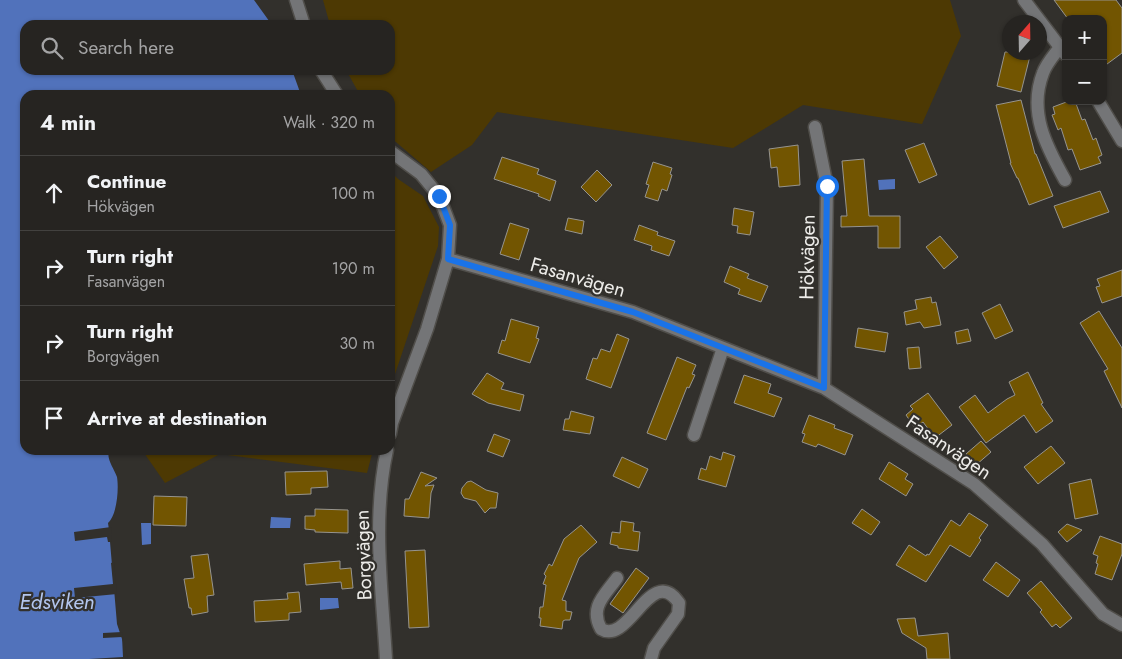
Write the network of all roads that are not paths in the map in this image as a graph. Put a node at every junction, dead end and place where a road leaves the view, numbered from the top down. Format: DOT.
graph roads {
  1 [pos="296,0"];
  2 [pos="1024,0"];
  3 [pos="302,20"];
  4 [pos="1062,50"];
  5 [pos="1062,52"];
  6 [pos="324,75"];
  7 [pos="333,90"];
  8 [pos="1100,105"];
  9 [pos="815,127"];
  10 [pos="1122,141"];
  11 [pos="395,155"];
  12 [pos="1065,180"];
  13 [pos="448,259"];
  14 [pos="723,348"];
  15 [pos="824,388"];
  16 [pos="395,415"];
  17 [pos="694,435"];
  18 [pos="386,455"];
  19 [pos="617,578"];
  20 [pos="1122,625"];
  21 [pos="386,659"];
  22 [pos="651,659"];
  1 -- 3 [label="street"];
  2 -- 4 [label="street"];
  5 -- 12 [label="street"];
  6 -- 7 [label="street"];
  8 -- 10 [label="street"];
  9 -- 15 [label="street, Hökvägen"];
  11 -- 13 [label="street"];
  13 -- 14 [label="street, Fasanvägen"];
  13 -- 16 [label="street"];
  14 -- 15 [label="street, Fasanvägen"];
  14 -- 17 [label="street"];
  15 -- 20 [label="street, Fasanvägen"];
  18 -- 21 [label="street, Borgvägen"];
  19 -- 22 [label="street"];
}
